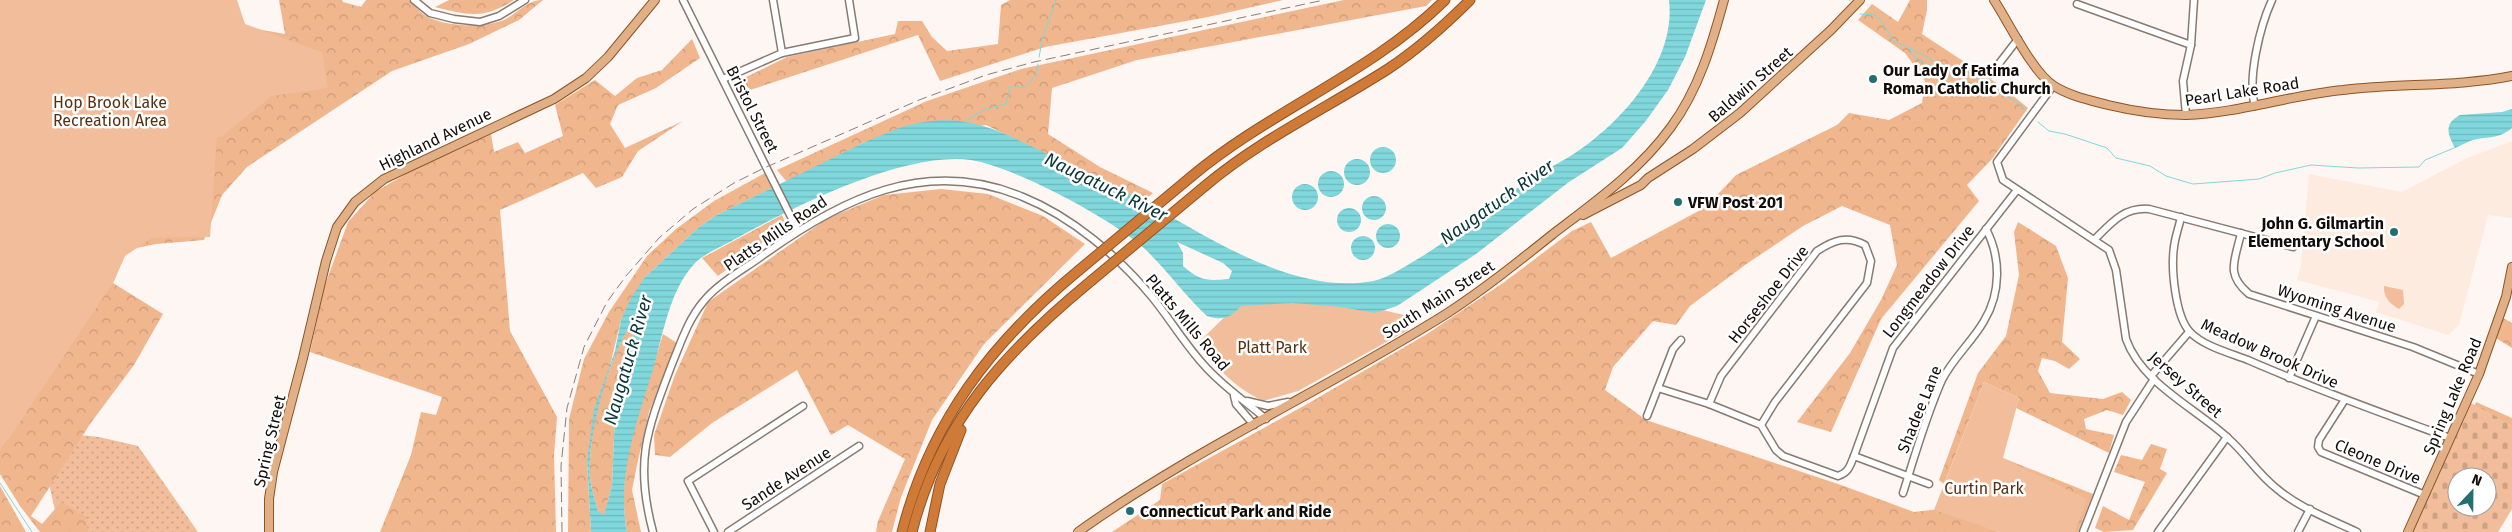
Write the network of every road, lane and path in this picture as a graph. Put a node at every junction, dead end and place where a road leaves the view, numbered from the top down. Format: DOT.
graph roads {
  1 [pos="414,0"];
  2 [pos="525,0"];
  3 [pos="655,0"];
  4 [pos="684,0"];
  5 [pos="773,0"];
  6 [pos="849,0"];
  7 [pos="1470,0"];
  8 [pos="1724,0"];
  9 [pos="1860,0"];
  10 [pos="1994,0"];
  11 [pos="2194,0"];
  12 [pos="2272,0"];
  13 [pos="1441,3"];
  14 [pos="2076,4"];
  15 [pos="2018,39"];
  16 [pos="2191,45"];
  17 [pos="782,53"];
  18 [pos="1991,74"];
  19 [pos="2512,76"];
  20 [pos="723,79"];
  21 [pos="2053,86"];
  22 [pos="2255,106"];
  23 [pos="2186,115"];
  24 [pos="1632,171"];
  25 [pos="1648,178"];
  26 [pos="2017,190"];
  27 [pos="2181,217"];
  28 [pos="1572,220"];
  29 [pos="1986,229"];
  30 [pos="798,231"];
  31 [pos="2241,233"];
  32 [pos="2095,239"];
  33 [pos="2293,247"];
  34 [pos="2512,267"];
  35 [pos="2316,316"];
  36 [pos="2190,332"];
  37 [pos="1681,340"];
  38 [pos="1011,352"];
  39 [pos="304,358"];
  40 [pos="2479,374"];
  41 [pos="2153,377"];
  42 [pos="2289,378"];
  43 [pos="1658,388"];
  44 [pos="1234,396"];
  45 [pos="1244,400"];
  46 [pos="2344,401"];
  47 [pos="1297,402"];
  48 [pos="1709,404"];
  49 [pos="803,406"];
  50 [pos="1647,416"];
  51 [pos="1266,419"];
  52 [pos="1254,425"];
  53 [pos="1761,425"];
  54 [pos="2227,437"];
  55 [pos="2450,438"];
  56 [pos="860,446"];
  57 [pos="1854,456"];
  58 [pos="1908,475"];
  59 [pos="1929,484"];
  60 [pos="1902,493"];
  61 [pos="2425,495"];
  62 [pos="2310,509"];
  63 [pos="268,532"];
  64 [pos="653,532"];
  65 [pos="714,532"];
  66 [pos="728,532"];
  67 [pos="902,532"];
  68 [pos="912,532"];
  69 [pos="930,532"];
  70 [pos="1078,532"];
  71 [pos="2083,532"];
  72 [pos="2158,532"];
  73 [pos="2298,532"];
  74 [pos="2357,532"];
  75 [pos="2408,532"];
  1 -- 2 [label="street"];
  3 -- 39 [label="main road, Highland Avenue"];
  4 -- 20 [label="street, Bristol Street"];
  5 -- 17 [label="street"];
  6 -- 17 [label="street"];
  7 -- 38 [label="highway, bridge"];
  8 -- 24 [label="main road, South Main Street"];
  9 -- 25 [label="main road, Baldwin Street"];
  10 -- 15 [label="main road, Pearl Lake Road"];
  11 -- 16 [label="street"];
  12 -- 22 [label="street"];
  13 -- 67 [label="highway, bridge"];
  14 -- 16 [label="street"];
  15 -- 18 [label="street"];
  15 -- 21 [label="main road, Pearl Lake Road"];
  16 -- 23 [label="street"];
  17 -- 20 [label="street"];
  19 -- 22 [label="main road, Pearl Lake Road"];
  20 -- 30 [label="street, Bristol Street"];
  21 -- 23 [label="main road, Pearl Lake Road"];
  21 -- 26 [label="street, Jersey Street"];
  22 -- 23 [label="main road, Pearl Lake Road"];
  24 -- 25 [label="main road"];
  24 -- 28 [label="main road, South Main Street"];
  25 -- 28 [label="main road, Baldwin Street"];
  26 -- 29 [label="street, Longmeadow Drive"];
  26 -- 32 [label="street, Jersey Street"];
  27 -- 31 [label="street"];
  27 -- 32 [label="street"];
  27 -- 36 [label="street, Meadow Brook Drive"];
  28 -- 47 [label="main road, South Main Street"];
  29 -- 57 [label="street, Longmeadow Drive"];
  29 -- 58 [label="street, Shadee Lane"];
  30 -- 44 [label="street, Platts Mills Road"];
  30 -- 64 [label="street, Platts Mills Road"];
  31 -- 33 [label="street"];
  31 -- 35 [label="street, Wyoming Avenue"];
  32 -- 41 [label="street, Jersey Street"];
  34 -- 40 [label="main road, Spring Lake Road"];
  35 -- 40 [label="street, Wyoming Avenue"];
  35 -- 42 [label="street"];
  36 -- 41 [label="street"];
  36 -- 42 [label="street, Meadow Brook Drive"];
  37 -- 43 [label="street"];
  38 -- 68 [label="highway"];
  38 -- 69 [label="highway"];
  39 -- 63 [label="main road, Spring Street"];
  40 -- 55 [label="main road, Spring Lake Road"];
  41 -- 54 [label="street, Jersey Street"];
  41 -- 71 [label="street"];
  42 -- 46 [label="street, Meadow Brook Drive"];
  43 -- 48 [label="street"];
  43 -- 50 [label="street"];
  44 -- 45 [label="street, Platts Mills Road"];
  44 -- 52 [label="street, Platts Mills Road"];
  45 -- 47 [label="street, Platts Mills Road"];
  45 -- 51 [label="street, Platts Mills Road"];
  46 -- 55 [label="street, Meadow Brook Drive"];
  46 -- 61 [label="street, Cleone Drive"];
  47 -- 51 [label="main road, South Main Street"];
  48 -- 53 [label="street"];
  48 -- 53 [label="street, Horseshoe Drive"];
  49 -- 65 [label="street"];
  51 -- 52 [label="main road, South Main Street"];
  52 -- 70 [label="main road, South Main Street"];
  53 -- 57 [label="street, Longmeadow Drive"];
  54 -- 62 [label="street, Jersey Street"];
  54 -- 72 [label="street"];
  55 -- 61 [label="main road, Spring Lake Road"];
  56 -- 66 [label="street, Sande Avenue"];
  57 -- 58 [label="street"];
  58 -- 59 [label="street"];
  58 -- 60 [label="street, Shadee Lane"];
  61 -- 75 [label="main road, Spring Lake Road"];
  62 -- 73 [label="street"];
  62 -- 74 [label="street, Jersey Street"];
}
